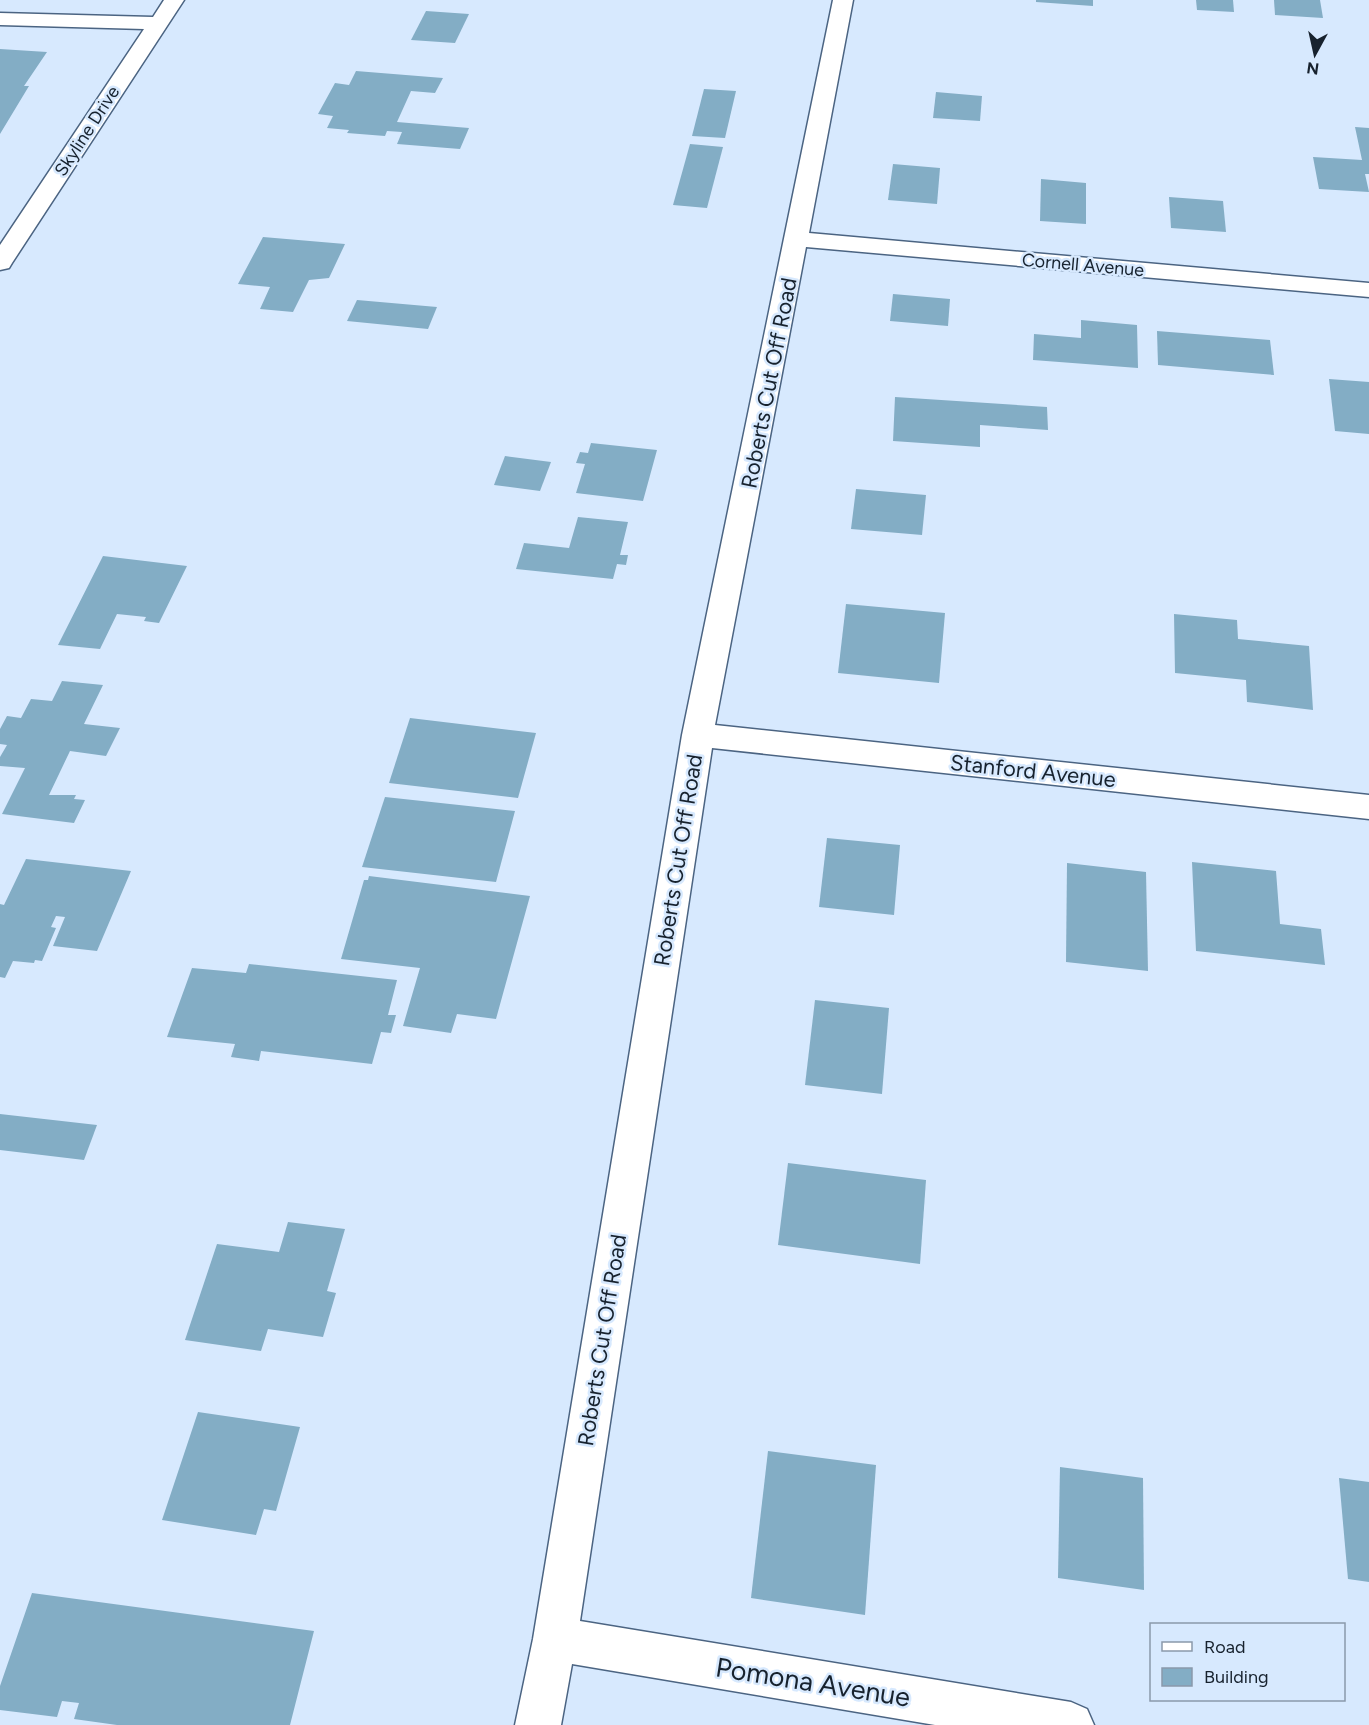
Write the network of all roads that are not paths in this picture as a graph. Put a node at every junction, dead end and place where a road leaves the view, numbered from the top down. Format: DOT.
graph roads {
  1 [pos="174,0"];
  2 [pos="843,0"];
  3 [pos="0,19"];
  4 [pos="159,23"];
  5 [pos="798,239"];
  6 [pos="0,263"];
  7 [pos="1369,290"];
  8 [pos="698,735"];
  9 [pos="1369,807"];
  10 [pos="555,1639"];
  11 [pos="538,1725"];
  12 [pos="1071,1725"];
  1 -- 4 [label="street, Skyline Drive"];
  2 -- 5 [label="street, Roberts Cut Off Road"];
  3 -- 4 [label="street"];
  4 -- 6 [label="street, Skyline Drive"];
  5 -- 7 [label="street, Cornell Avenue"];
  5 -- 8 [label="street, Roberts Cut Off Road"];
  8 -- 9 [label="street, Stanford Avenue"];
  8 -- 10 [label="street, Roberts Cut Off Road"];
  10 -- 11 [label="street, Roberts Cut Off Road"];
  10 -- 12 [label="street, Pomona Avenue"];
}
